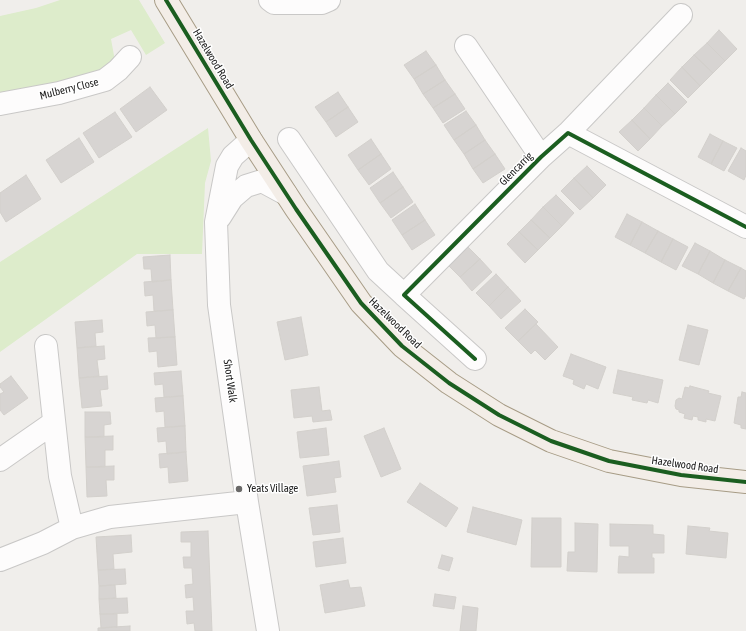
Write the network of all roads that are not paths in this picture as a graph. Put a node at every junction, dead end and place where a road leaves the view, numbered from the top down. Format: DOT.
graph roads {
  1 [pos="166,0"];
  2 [pos="270,0"];
  3 [pos="329,0"];
  4 [pos="681,15"];
  5 [pos="466,46"];
  6 [pos="130,57"];
  7 [pos="0,104"];
  8 [pos="568,133"];
  9 [pos="289,139"];
  10 [pos="251,140"];
  11 [pos="540,157"];
  12 [pos="286,194"];
  13 [pos="216,222"];
  14 [pos="746,227"];
  15 [pos="404,295"];
  16 [pos="46,346"];
  17 [pos="475,359"];
  18 [pos="54,423"];
  19 [pos="0,460"];
  20 [pos="746,482"];
  21 [pos="247,502"];
  22 [pos="72,528"];
  23 [pos="0,560"];
  24 [pos="268,631"];
  1 -- 10 [label="main road, Hazelwood Road"];
  2 -- 3 [label="street"];
  4 -- 8 [label="street, Glencarrig"];
  5 -- 11 [label="street, Glencarrig"];
  6 -- 7 [label="street, Mulberry Close"];
  8 -- 11 [label="street, Glencarrig"];
  8 -- 14 [label="street"];
  9 -- 15 [label="street"];
  10 -- 12 [label="main road, Hazelwood Road"];
  10 -- 13 [label="street, Short Walk"];
  11 -- 15 [label="street, Glencarrig"];
  12 -- 13 [label="street"];
  12 -- 20 [label="main road, Hazelwood Road"];
  13 -- 21 [label="street, Short Walk"];
  15 -- 17 [label="street"];
  16 -- 18 [label="street"];
  18 -- 19 [label="street"];
  18 -- 22 [label="street"];
  21 -- 22 [label="street"];
  21 -- 24 [label="street, Short Walk"];
  22 -- 23 [label="street"];
}
